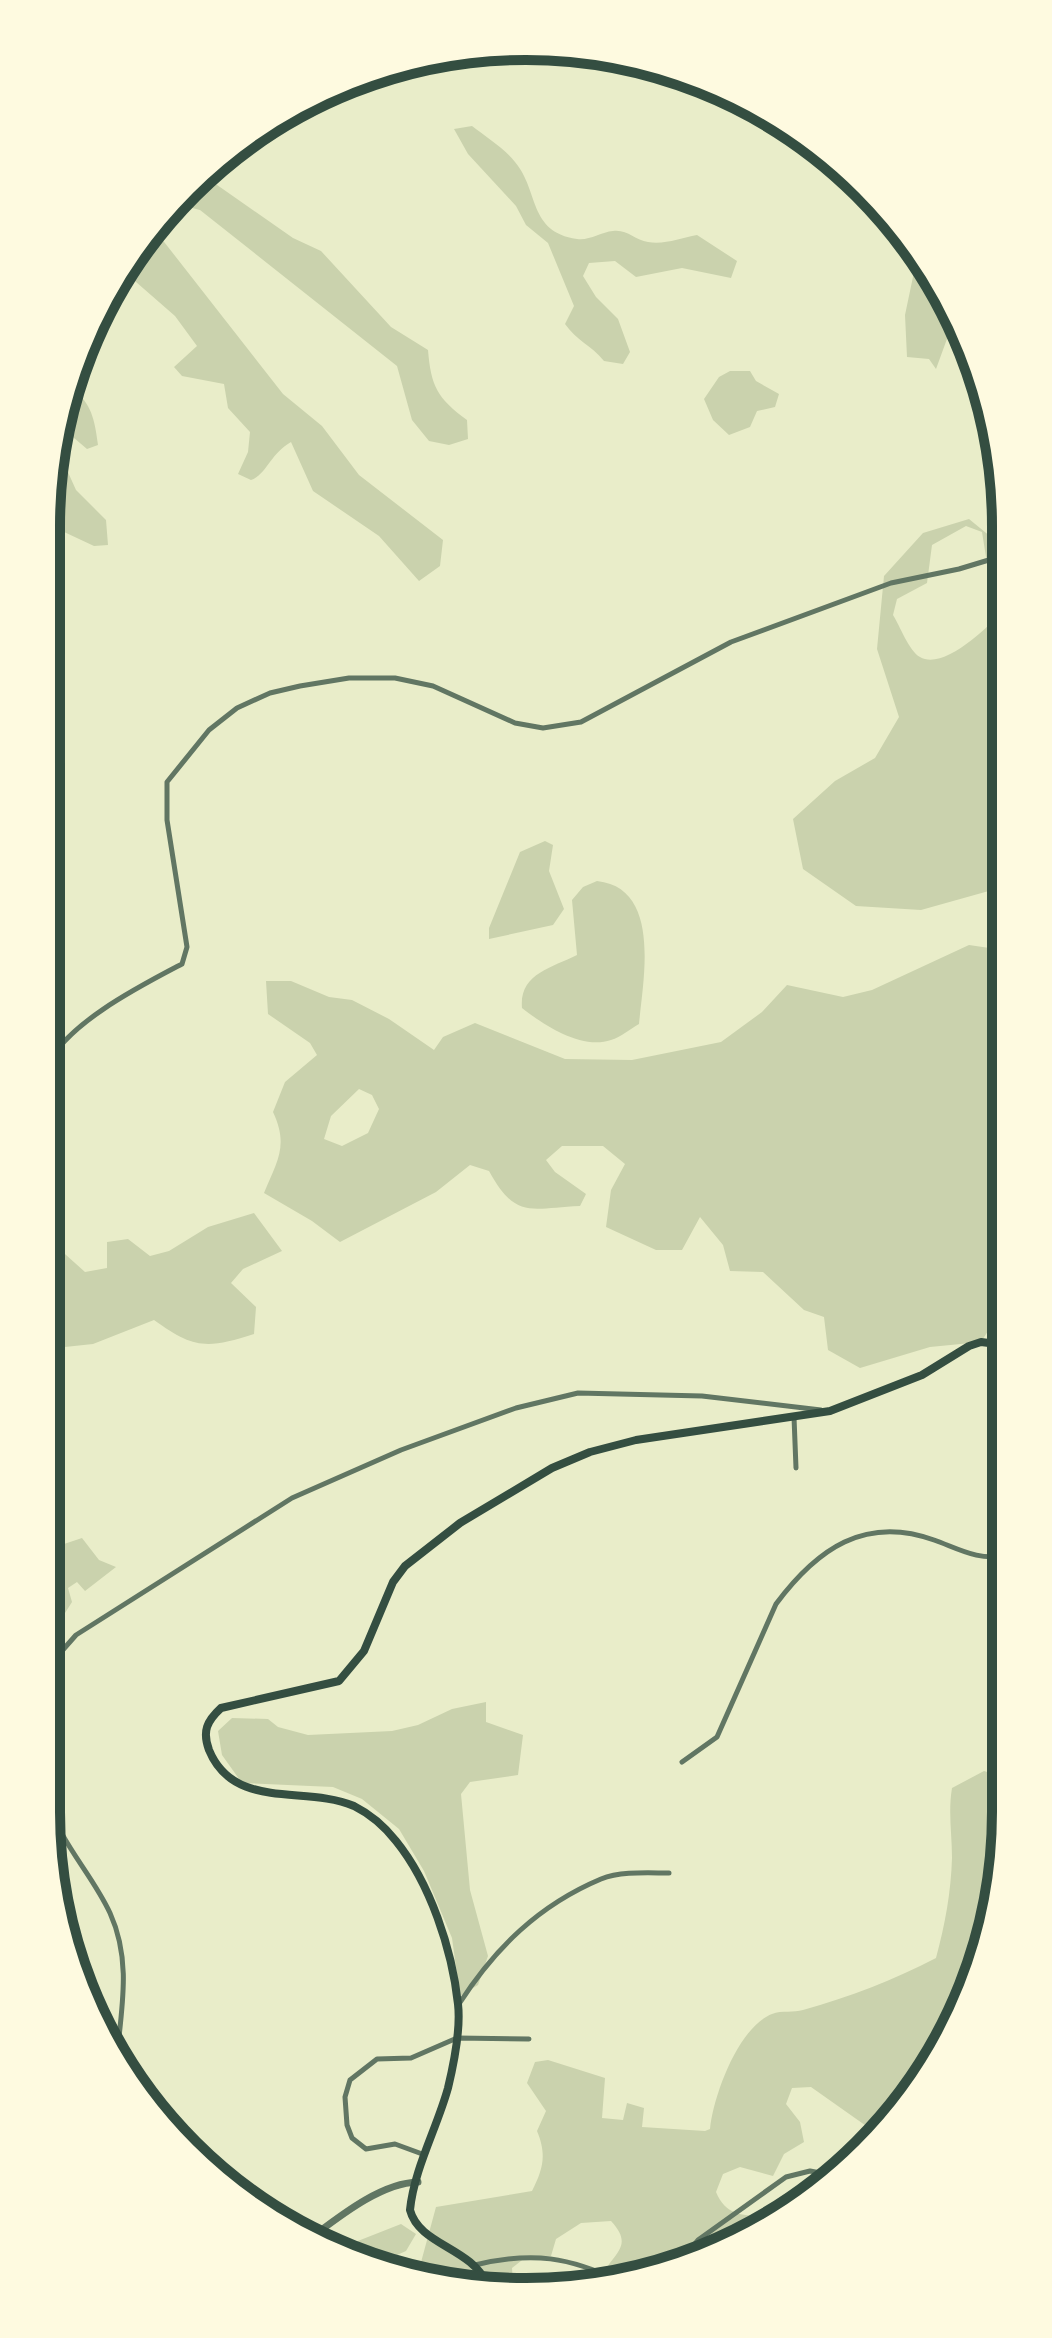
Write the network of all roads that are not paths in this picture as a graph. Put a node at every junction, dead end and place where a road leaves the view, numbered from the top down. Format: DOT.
graph roads {
  1 [pos="992,559"];
  2 [pos="60,1046"];
  3 [pos="992,1343"];
  4 [pos="830,1411"];
  5 [pos="794,1416"];
  6 [pos="796,1468"];
  7 [pos="992,1556"];
  8 [pos="60,1653"];
  9 [pos="682,1762"];
  10 [pos="61,1832"];
  11 [pos="669,1873"];
  12 [pos="458,2005"];
  13 [pos="457,2038"];
  14 [pos="119,2039"];
  15 [pos="529,2039"];
  16 [pos="426,2155"];
  17 [pos="820,2173"];
  18 [pos="418,2182"];
  19 [pos="322,2231"];
  20 [pos="692,2247"];
  21 [pos="475,2265"];
  22 [pos="601,2272"];
  23 [pos="481,2276"];
  1 -- 2 [label="street"];
  3 -- 4 [label="main road"];
  4 -- 5 [label="main road"];
  4 -- 8 [label="street"];
  5 -- 6 [label="street"];
  5 -- 12 [label="main road"];
  7 -- 9 [label="street"];
  10 -- 14 [label="street"];
  11 -- 12 [label="street"];
  12 -- 13 [label="main road"];
  13 -- 15 [label="street"];
  13 -- 16 [label="main road"];
  13 -- 16 [label="street"];
  16 -- 18 [label="main road"];
  17 -- 20 [label="street"];
  18 -- 19 [label="street"];
  18 -- 21 [label="main road"];
  21 -- 22 [label="street"];
  21 -- 23 [label="main road"];
}
